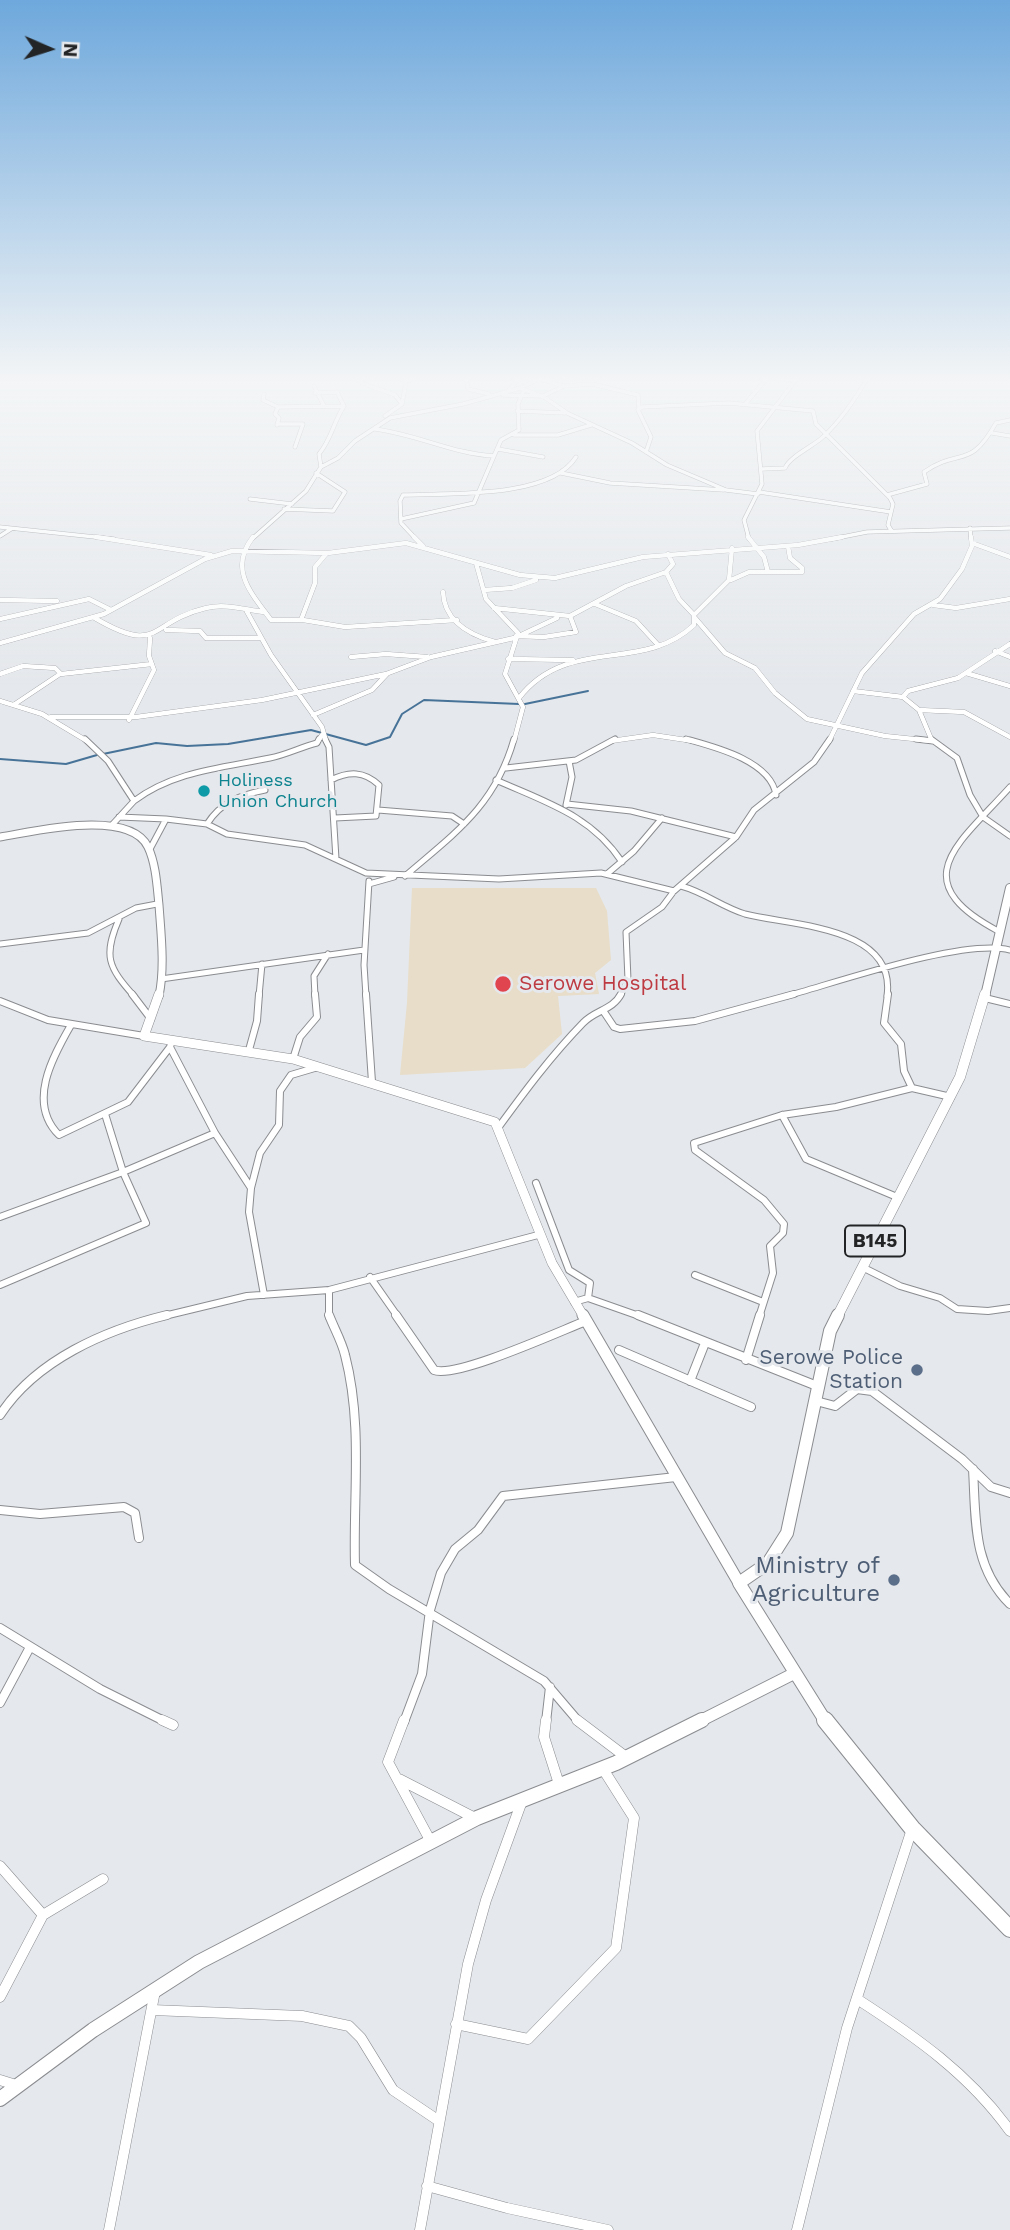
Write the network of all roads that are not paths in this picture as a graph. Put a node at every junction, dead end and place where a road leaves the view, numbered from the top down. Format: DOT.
graph roads {
  1 [pos="312,481"];
  2 [pos="328,481"];
  3 [pos="484,481"];
  4 [pos="538,481"];
  5 [pos="600,481"];
  6 [pos="706,481"];
  7 [pos="760,481"];
  8 [pos="873,481"];
  9 [pos="926,481"];
  10 [pos="713,484"];
  11 [pos="704,490"];
  12 [pos="726,490"];
  13 [pos="480,492"];
  14 [pos="758,493"];
  15 [pos="887,495"];
  16 [pos="250,499"];
  17 [pos="292,504"];
  18 [pos="284,509"];
  19 [pos="891,512"];
  20 [pos="401,519"];
  21 [pos="0,527"];
  22 [pos="16,528"];
  23 [pos="970,528"];
  24 [pos="1010,528"];
  25 [pos="891,530"];
  26 [pos="0,536"];
  27 [pos="972,543"];
  28 [pos="423,546"];
  29 [pos="788,546"];
  30 [pos="755,547"];
  31 [pos="732,548"];
  32 [pos="243,550"];
  33 [pos="328,553"];
  34 [pos="668,554"];
  35 [pos="213,556"];
  36 [pos="1010,557"];
  37 [pos="476,563"];
  38 [pos="666,572"];
  39 [pos="768,572"];
  40 [pos="540,578"];
  41 [pos="731,580"];
  42 [pos="484,590"];
  43 [pos="443,592"];
  44 [pos="1010,599"];
  45 [pos="0,600"];
  46 [pos="71,601"];
  47 [pos="595,604"];
  48 [pos="932,605"];
  49 [pos="493,607"];
  50 [pos="111,610"];
  51 [pos="246,610"];
  52 [pos="265,612"];
  53 [pos="570,616"];
  54 [pos="93,617"];
  55 [pos="560,617"];
  56 [pos="694,617"];
  57 [pos="0,619"];
  58 [pos="301,620"];
  59 [pos="457,620"];
  60 [pos="166,630"];
  61 [pos="517,636"];
  62 [pos="150,638"];
  63 [pos="260,638"];
  64 [pos="497,642"];
  65 [pos="0,643"];
  66 [pos="1010,644"];
  67 [pos="659,646"];
  68 [pos="995,651"];
  69 [pos="351,657"];
  70 [pos="429,657"];
  71 [pos="1010,657"];
  72 [pos="508,659"];
  73 [pos="578,660"];
  74 [pos="152,664"];
  75 [pos="0,674"];
  76 [pos="60,674"];
  77 [pos="387,674"];
  78 [pos="965,674"];
  79 [pos="1010,686"];
  80 [pos="853,691"];
  81 [pos="299,694"];
  82 [pos="903,697"];
  83 [pos="519,698"];
  84 [pos="0,701"];
  85 [pos="15,704"];
  86 [pos="919,710"];
  87 [pos="313,715"];
  88 [pos="51,717"];
  89 [pos="129,720"];
  90 [pos="839,725"];
  91 [pos="322,734"];
  92 [pos="1010,737"];
  93 [pos="933,741"];
  94 [pos="569,761"];
  95 [pos="506,768"];
  96 [pos="331,780"];
  97 [pos="496,780"];
  98 [pos="1010,787"];
  99 [pos="265,790"];
  100 [pos="776,795"];
  101 [pos="134,801"];
  102 [pos="566,807"];
  103 [pos="378,810"];
  104 [pos="118,817"];
  105 [pos="983,817"];
  106 [pos="335,818"];
  107 [pos="662,818"];
  108 [pos="166,819"];
  109 [pos="207,824"];
  110 [pos="464,824"];
  111 [pos="111,826"];
  112 [pos="1010,836"];
  113 [pos="0,837"];
  114 [pos="736,837"];
  115 [pos="150,849"];
  116 [pos="336,859"];
  117 [pos="622,862"];
  118 [pos="366,873"];
  119 [pos="607,874"];
  120 [pos="407,876"];
  121 [pos="369,884"];
  122 [pos="681,886"];
  123 [pos="1010,888"];
  124 [pos="674,891"];
  125 [pos="157,904"];
  126 [pos="120,918"];
  127 [pos="998,931"];
  128 [pos="0,944"];
  129 [pos="995,946"];
  130 [pos="364,950"];
  131 [pos="1010,950"];
  132 [pos="328,954"];
  133 [pos="261,964"];
  134 [pos="887,969"];
  135 [pos="161,979"];
  136 [pos="985,998"];
  137 [pos="0,1001"];
  138 [pos="1010,1004"];
  139 [pos="604,1012"];
  140 [pos="151,1019"];
  141 [pos="71,1025"];
  142 [pos="144,1036"];
  143 [pos="171,1043"];
  144 [pos="249,1050"];
  145 [pos="293,1059"];
  146 [pos="319,1066"];
  147 [pos="372,1082"];
  148 [pos="912,1087"];
  149 [pos="951,1097"];
  150 [pos="105,1114"];
  151 [pos="782,1115"];
  152 [pos="498,1128"];
  153 [pos="215,1133"];
  154 [pos="123,1172"];
  155 [pos="536,1183"];
  156 [pos="251,1188"];
  157 [pos="897,1197"];
  158 [pos="0,1217"];
  159 [pos="538,1235"];
  160 [pos="862,1267"];
  161 [pos="695,1275"];
  162 [pos="370,1278"];
  163 [pos="0,1285"];
  164 [pos="329,1290"];
  165 [pos="264,1295"];
  166 [pos="588,1298"];
  167 [pos="574,1302"];
  168 [pos="763,1302"];
  169 [pos="1010,1308"];
  170 [pos="586,1321"];
  171 [pos="705,1343"];
  172 [pos="619,1350"];
  173 [pos="746,1360"];
  174 [pos="690,1381"];
  175 [pos="817,1386"];
  176 [pos="814,1400"];
  177 [pos="751,1407"];
  178 [pos="0,1415"];
  179 [pos="972,1467"];
  180 [pos="676,1477"];
  181 [pos="1010,1493"];
  182 [pos="0,1510"];
  183 [pos="139,1538"];
  184 [pos="739,1583"];
  185 [pos="1010,1604"];
  186 [pos="430,1610"];
  187 [pos="0,1628"];
  188 [pos="29,1648"];
  189 [pos="793,1674"];
  190 [pos="550,1687"];
  191 [pos="0,1703"];
  192 [pos="173,1725"];
  193 [pos="626,1757"];
  194 [pos="602,1768"];
  195 [pos="397,1778"];
  196 [pos="559,1784"];
  197 [pos="523,1798"];
  198 [pos="477,1818"];
  199 [pos="912,1828"];
  200 [pos="431,1842"];
  201 [pos="0,1866"];
  202 [pos="103,1879"];
  203 [pos="43,1915"];
  204 [pos="1010,1929"];
  205 [pos="156,1988"];
  206 [pos="0,1997"];
  207 [pos="857,1999"];
  208 [pos="152,2010"];
  209 [pos="456,2024"];
  210 [pos="0,2080"];
  211 [pos="18,2085"];
  212 [pos="0,2099"];
  213 [pos="439,2121"];
  214 [pos="1010,2131"];
  215 [pos="427,2186"];
  216 [pos="109,2230"];
  217 [pos="420,2230"];
  218 [pos="608,2230"];
  219 [pos="797,2230"];
  1 -- 17 [label="street"];
  2 -- 18 [label="street"];
  3 -- 13 [label="street"];
  4 -- 13 [label="street"];
  5 -- 11 [label="street"];
  6 -- 10 [label="street"];
  7 -- 14 [label="street"];
  8 -- 15 [label="street"];
  9 -- 15 [label="street"];
  10 -- 11 [label="street"];
  10 -- 12 [label="street"];
  11 -- 12 [label="street"];
  12 -- 14 [label="street"];
  13 -- 20 [label="street"];
  13 -- 20 [label="street"];
  14 -- 19 [label="street"];
  14 -- 30 [label="street"];
  15 -- 19 [label="street"];
  16 -- 17 [label="street"];
  17 -- 18 [label="street"];
  18 -- 32 [label="street"];
  19 -- 25 [label="street"];
  20 -- 28 [label="street"];
  21 -- 22 [label="street"];
  22 -- 26 [label="street"];
  22 -- 35 [label="street"];
  23 -- 24 [label="street"];
  23 -- 25 [label="street"];
  23 -- 27 [label="street"];
  25 -- 29 [label="street"];
  27 -- 36 [label="street"];
  27 -- 48 [label="street"];
  28 -- 33 [label="street"];
  28 -- 37 [label="street"];
  29 -- 30 [label="street"];
  29 -- 39 [label="street"];
  30 -- 31 [label="street"];
  30 -- 39 [label="street"];
  31 -- 34 [label="street"];
  31 -- 41 [label="street"];
  32 -- 33 [label="street"];
  32 -- 35 [label="street"];
  32 -- 52 [label="street"];
  33 -- 58 [label="street"];
  34 -- 38 [label="street"];
  34 -- 40 [label="street"];
  35 -- 50 [label="street"];
  37 -- 40 [label="street"];
  37 -- 42 [label="street"];
  38 -- 47 [label="street"];
  38 -- 56 [label="street"];
  39 -- 41 [label="street"];
  40 -- 42 [label="street"];
  41 -- 56 [label="street"];
  42 -- 49 [label="street"];
  43 -- 59 [label="street"];
  44 -- 48 [label="street"];
  45 -- 46 [label="street"];
  46 -- 50 [label="street"];
  46 -- 57 [label="street"];
  47 -- 53 [label="street"];
  47 -- 67 [label="street"];
  48 -- 80 [label="street"];
  49 -- 55 [label="street"];
  49 -- 61 [label="street"];
  50 -- 54 [label="street"];
  51 -- 52 [label="street"];
  51 -- 60 [label="street"];
  51 -- 63 [label="street"];
  52 -- 58 [label="street"];
  53 -- 55 [label="street"];
  53 -- 61 [label="street"];
  54 -- 62 [label="street"];
  54 -- 65 [label="street"];
  55 -- 61 [label="street"];
  56 -- 67 [label="street"];
  56 -- 90 [label="street"];
  58 -- 59 [label="street"];
  59 -- 64 [label="street"];
  60 -- 62 [label="street"];
  60 -- 63 [label="street"];
  61 -- 64 [label="street"];
  61 -- 72 [label="street"];
  62 -- 74 [label="street"];
  63 -- 81 [label="street"];
  64 -- 70 [label="street"];
  66 -- 68 [label="street"];
  67 -- 73 [label="street"];
  68 -- 71 [label="street"];
  68 -- 78 [label="street"];
  69 -- 70 [label="street"];
  70 -- 77 [label="street"];
  72 -- 73 [label="street"];
  72 -- 83 [label="street"];
  73 -- 83 [label="street"];
  74 -- 76 [label="street"];
  74 -- 89 [label="street"];
  75 -- 76 [label="street"];
  76 -- 85 [label="street"];
  77 -- 81 [label="street"];
  77 -- 87 [label="street"];
  78 -- 79 [label="street"];
  78 -- 82 [label="street"];
  80 -- 82 [label="street"];
  80 -- 90 [label="street"];
  81 -- 87 [label="street"];
  81 -- 89 [label="street"];
  82 -- 86 [label="street"];
  83 -- 95 [label="street"];
  84 -- 85 [label="street"];
  85 -- 88 [label="street"];
  86 -- 92 [label="street"];
  86 -- 93 [label="street"];
  87 -- 91 [label="street"];
  88 -- 89 [label="street"];
  88 -- 101 [label="street"];
  90 -- 93 [label="street"];
  90 -- 100 [label="street"];
  91 -- 96 [label="street"];
  91 -- 101 [label="street"];
  93 -- 105 [label="street"];
  94 -- 95 [label="street"];
  94 -- 100 [label="street"];
  94 -- 102 [label="street"];
  95 -- 97 [label="street"];
  96 -- 103 [label="street"];
  96 -- 106 [label="street"];
  97 -- 102 [label="street"];
  97 -- 110 [label="street"];
  98 -- 105 [label="street"];
  99 -- 109 [label="street"];
  100 -- 114 [label="street"];
  101 -- 104 [label="street"];
  102 -- 107 [label="street"];
  102 -- 117 [label="street"];
  103 -- 106 [label="street"];
  103 -- 110 [label="street"];
  104 -- 108 [label="street"];
  104 -- 111 [label="street"];
  105 -- 112 [label="street"];
  105 -- 127 [label="street"];
  106 -- 116 [label="street"];
  107 -- 114 [label="street"];
  107 -- 117 [label="street"];
  108 -- 109 [label="street"];
  108 -- 115 [label="street"];
  109 -- 116 [label="street"];
  110 -- 120 [label="street"];
  111 -- 113 [label="street"];
  111 -- 115 [label="street"];
  114 -- 122 [label="street"];
  115 -- 125 [label="street"];
  116 -- 118 [label="street"];
  117 -- 119 [label="street"];
  118 -- 120 [label="street"];
  118 -- 121 [label="street"];
  119 -- 120 [label="street"];
  119 -- 124 [label="street"];
  120 -- 121 [label="street"];
  121 -- 130 [label="street"];
  122 -- 124 [label="street"];
  122 -- 134 [label="street"];
  123 -- 127 [label="main road, B145"];
  124 -- 139 [label="street"];
  125 -- 126 [label="street"];
  125 -- 135 [label="street"];
  126 -- 128 [label="street"];
  126 -- 140 [label="street"];
  127 -- 129 [label="main road, B145"];
  129 -- 131 [label="street"];
  129 -- 134 [label="street"];
  129 -- 136 [label="main road, B145"];
  130 -- 132 [label="street"];
  130 -- 147 [label="street"];
  132 -- 133 [label="street"];
  132 -- 145 [label="street"];
  133 -- 135 [label="street"];
  133 -- 144 [label="street"];
  134 -- 139 [label="street"];
  134 -- 148 [label="street"];
  135 -- 140 [label="street"];
  136 -- 138 [label="street"];
  136 -- 149 [label="main road, B145"];
  137 -- 141 [label="street"];
  139 -- 152 [label="street"];
  140 -- 142 [label="street"];
  141 -- 142 [label="street"];
  141 -- 150 [label="street"];
  142 -- 143 [label="street"];
  143 -- 144 [label="street"];
  143 -- 150 [label="street"];
  143 -- 153 [label="street"];
  144 -- 145 [label="street"];
  145 -- 146 [label="street"];
  146 -- 147 [label="street"];
  146 -- 156 [label="street"];
  147 -- 152 [label="street"];
  148 -- 149 [label="street"];
  148 -- 151 [label="street"];
  149 -- 157 [label="main road, B145"];
  150 -- 154 [label="street"];
  151 -- 157 [label="street"];
  151 -- 168 [label="street"];
  152 -- 159 [label="street"];
  153 -- 154 [label="street"];
  153 -- 156 [label="street"];
  154 -- 158 [label="street"];
  154 -- 163 [label="street"];
  155 -- 166 [label="street"];
  156 -- 165 [label="street"];
  157 -- 160 [label="main road, B145"];
  159 -- 162 [label="street"];
  159 -- 167 [label="street"];
  160 -- 169 [label="street"];
  160 -- 175 [label="main road, B145"];
  161 -- 168 [label="street"];
  162 -- 164 [label="street"];
  162 -- 170 [label="street"];
  164 -- 165 [label="street"];
  164 -- 186 [label="street"];
  165 -- 178 [label="street"];
  166 -- 167 [label="street"];
  166 -- 171 [label="street"];
  167 -- 170 [label="street"];
  168 -- 173 [label="street"];
  170 -- 180 [label="street"];
  171 -- 173 [label="street"];
  171 -- 174 [label="street"];
  172 -- 174 [label="street"];
  173 -- 175 [label="street"];
  174 -- 177 [label="street"];
  175 -- 176 [label="main road, B145"];
  176 -- 179 [label="street"];
  176 -- 184 [label="main road, B145"];
  179 -- 181 [label="street"];
  179 -- 185 [label="street"];
  180 -- 184 [label="street"];
  180 -- 186 [label="street"];
  182 -- 183 [label="street"];
  184 -- 189 [label="main road"];
  186 -- 190 [label="street"];
  186 -- 195 [label="street"];
  187 -- 188 [label="street"];
  188 -- 191 [label="street"];
  188 -- 192 [label="street"];
  189 -- 193 [label="street"];
  189 -- 199 [label="main road"];
  190 -- 193 [label="street"];
  190 -- 196 [label="street"];
  193 -- 194 [label="street"];
  194 -- 196 [label="street"];
  194 -- 209 [label="street"];
  195 -- 198 [label="street"];
  195 -- 200 [label="street"];
  196 -- 197 [label="street"];
  197 -- 198 [label="street"];
  197 -- 209 [label="street"];
  198 -- 200 [label="street"];
  199 -- 204 [label="main road"];
  199 -- 207 [label="street"];
  200 -- 205 [label="street"];
  201 -- 203 [label="street"];
  202 -- 203 [label="street"];
  203 -- 206 [label="street"];
  205 -- 208 [label="street"];
  205 -- 211 [label="street"];
  207 -- 214 [label="street"];
  207 -- 219 [label="street"];
  208 -- 213 [label="street"];
  208 -- 216 [label="street"];
  209 -- 213 [label="street"];
  210 -- 211 [label="street"];
  211 -- 212 [label="street"];
  213 -- 215 [label="street"];
  215 -- 217 [label="street"];
  215 -- 218 [label="street"];
}
